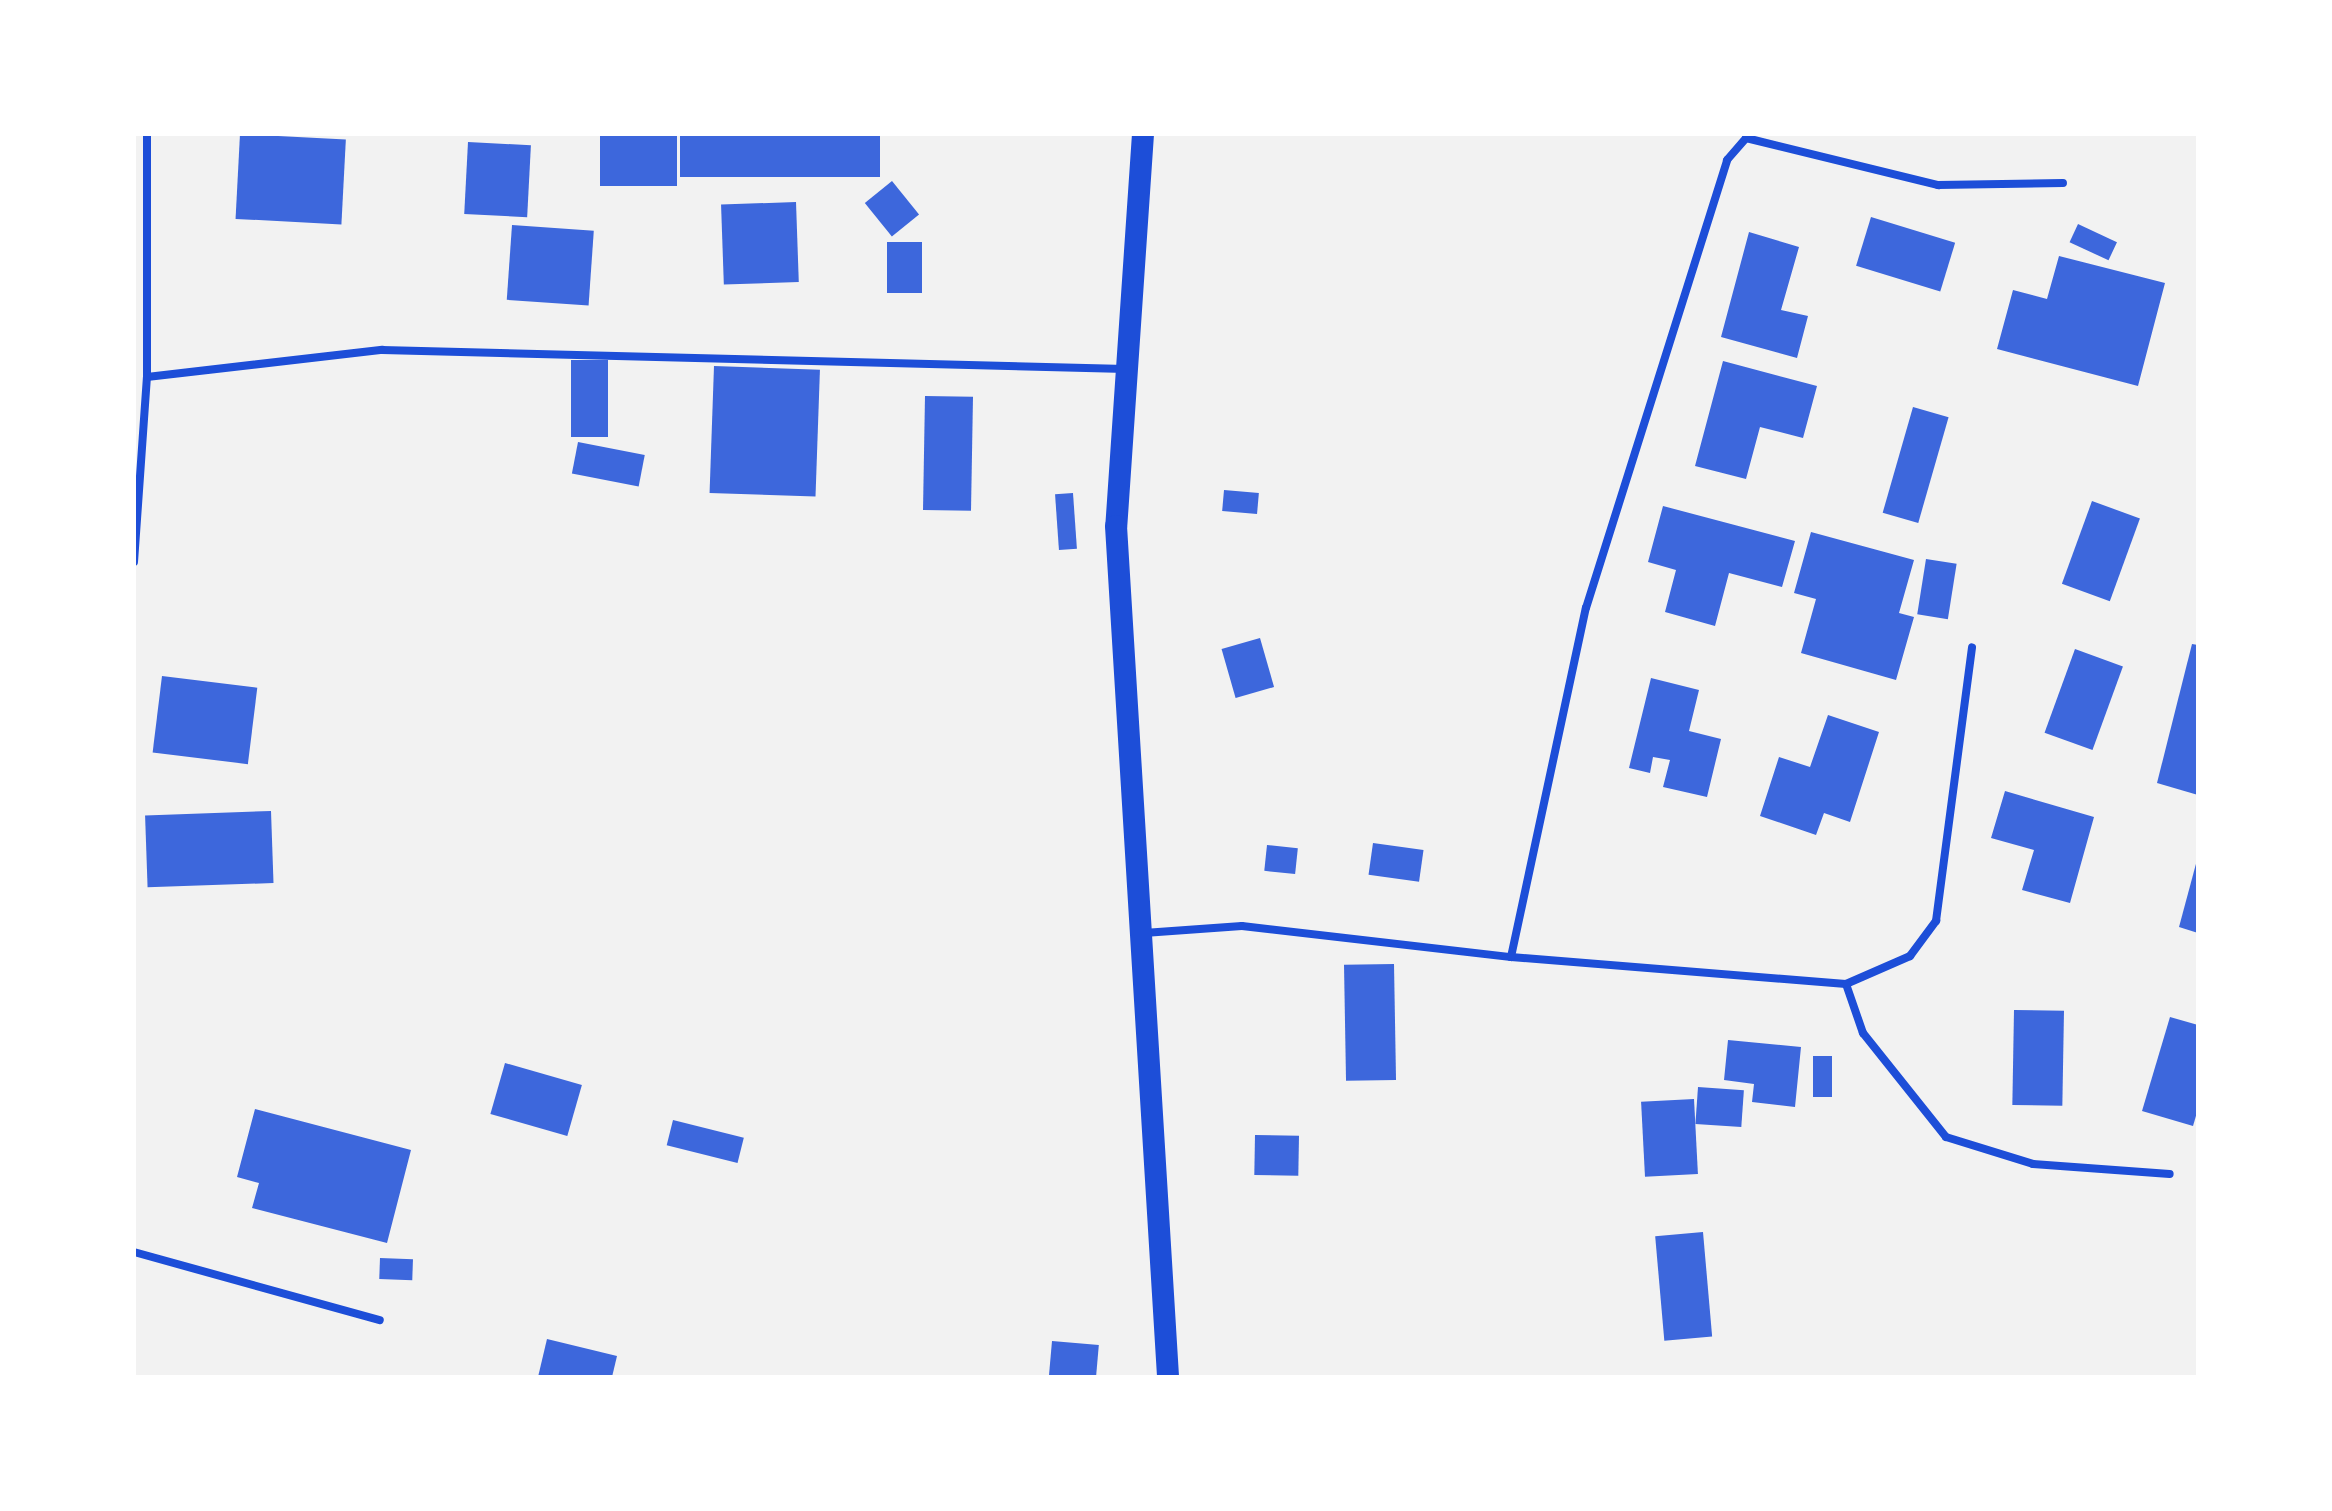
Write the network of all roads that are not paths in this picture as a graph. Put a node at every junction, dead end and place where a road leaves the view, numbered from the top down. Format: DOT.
graph roads {
  1 [pos="147,134"];
  2 [pos="1143,134"];
  3 [pos="2063,183"];
  4 [pos="1127,369"];
  5 [pos="147,377"];
  6 [pos="134,562"];
  7 [pos="1972,647"];
  8 [pos="1141,933"];
  9 [pos="1511,957"];
  10 [pos="1846,984"];
  11 [pos="2170,1174"];
  12 [pos="134,1252"];
  13 [pos="380,1320"];
  14 [pos="1168,1377"];
  1 -- 5 [label="street"];
  2 -- 4 [label="highway"];
  3 -- 9 [label="street"];
  4 -- 5 [label="street"];
  4 -- 8 [label="highway"];
  5 -- 6 [label="street"];
  7 -- 10 [label="street"];
  8 -- 9 [label="street"];
  8 -- 14 [label="highway"];
  9 -- 10 [label="street"];
  10 -- 11 [label="street"];
  12 -- 13 [label="street"];
}
